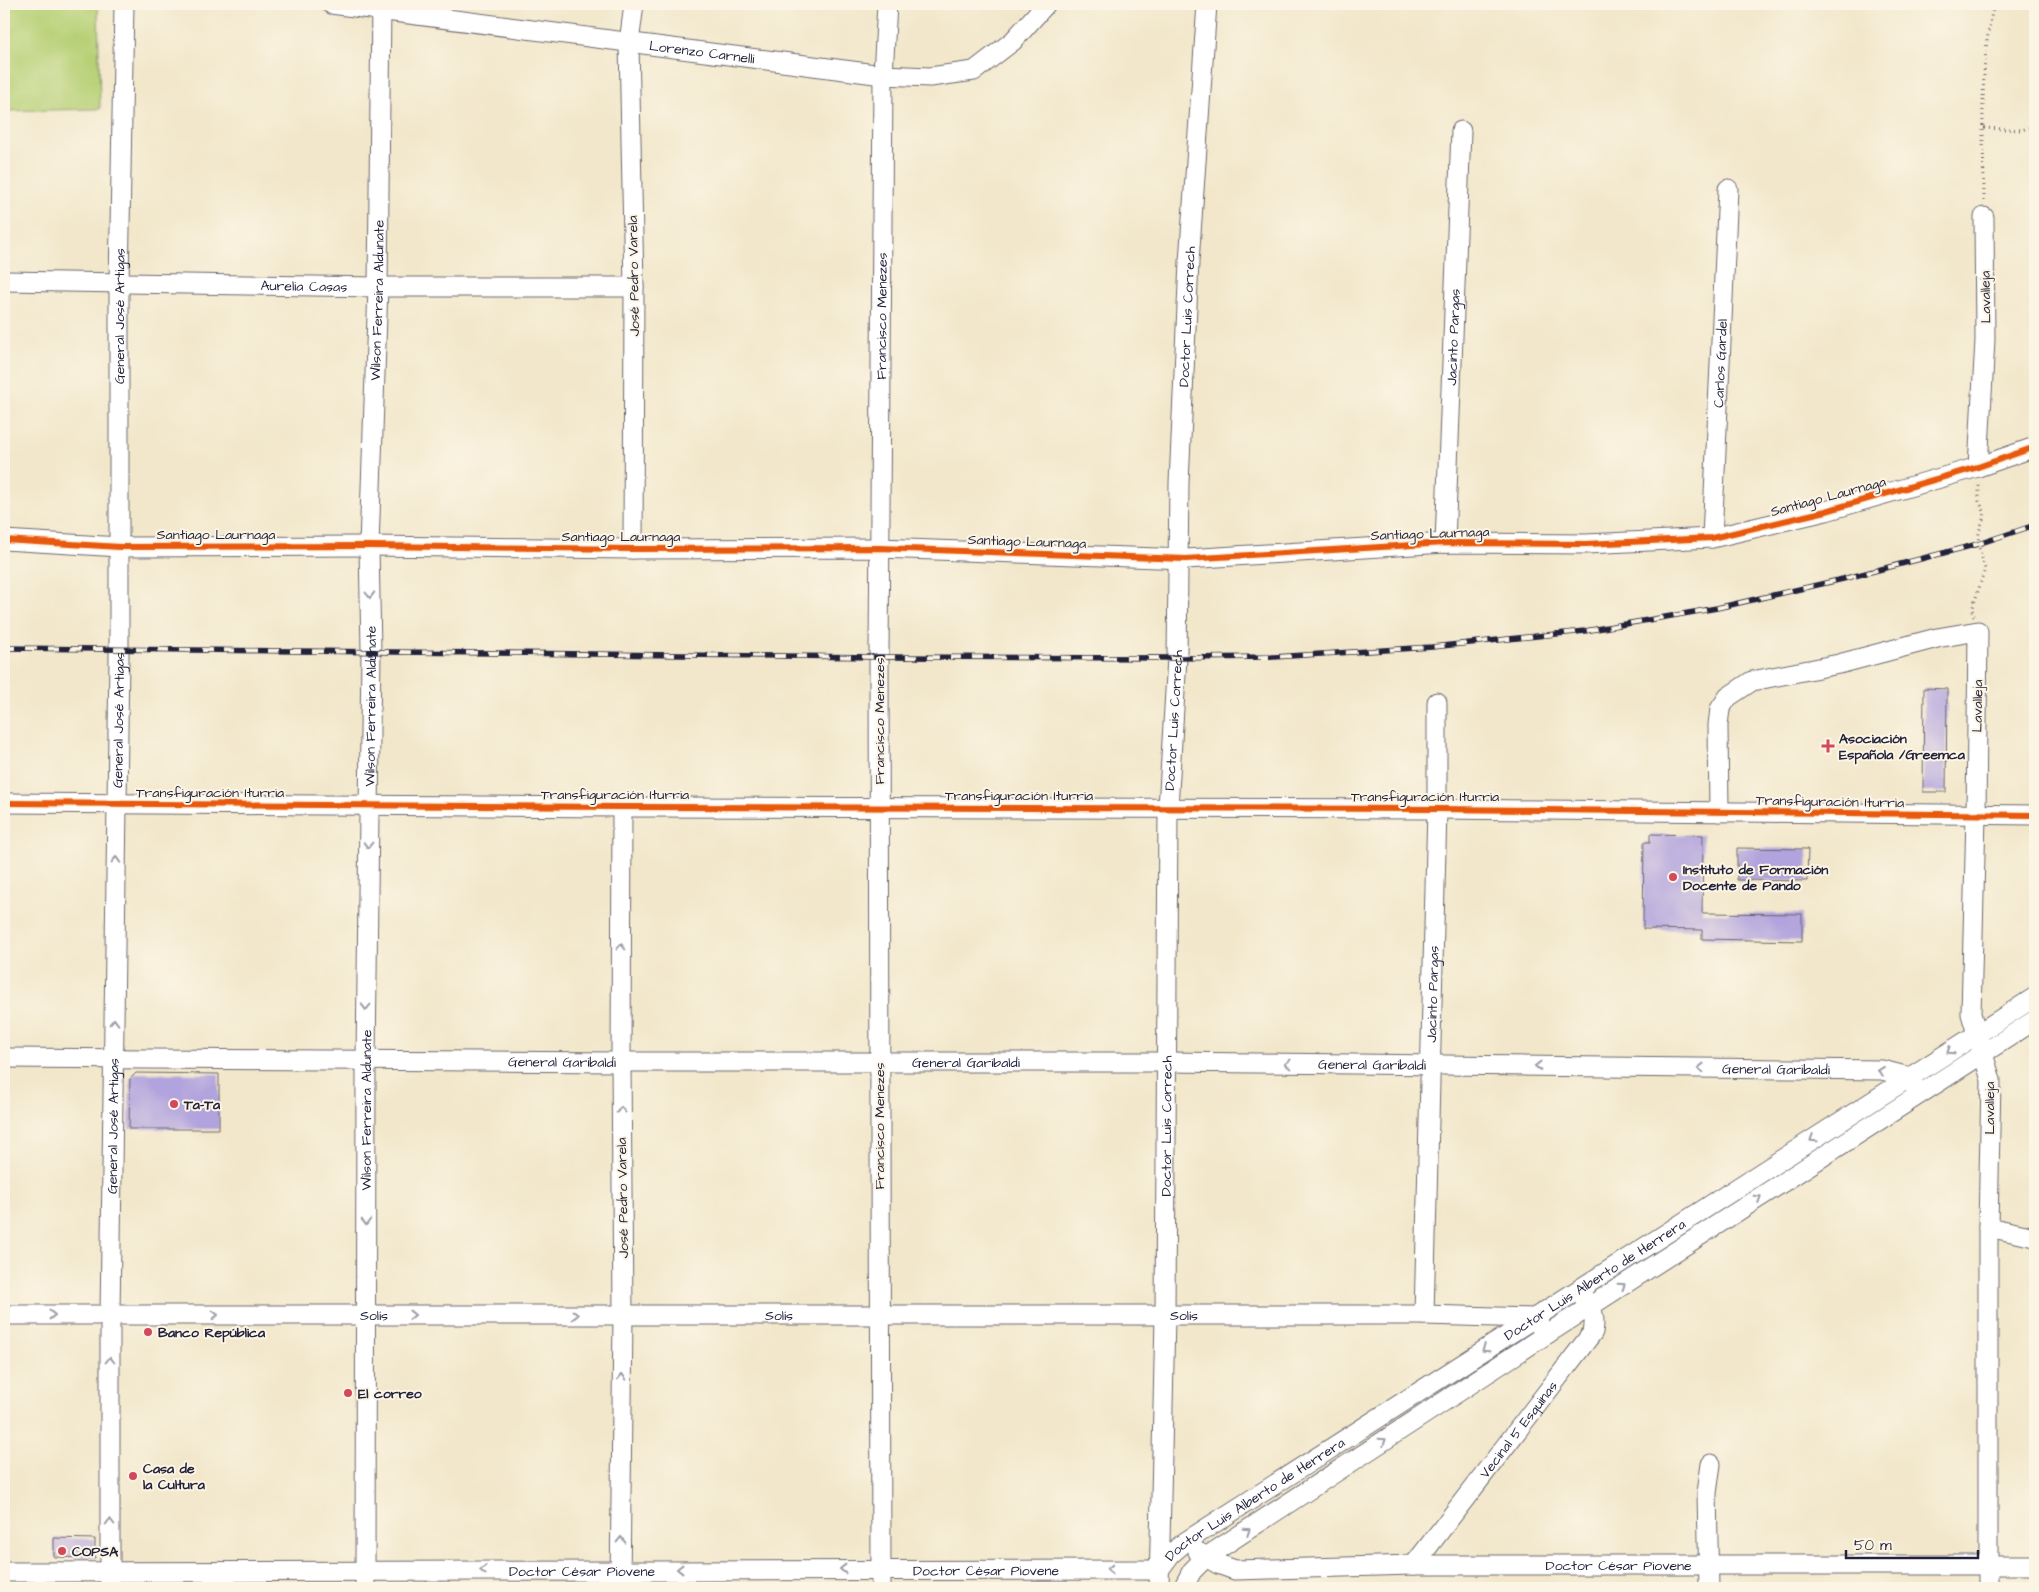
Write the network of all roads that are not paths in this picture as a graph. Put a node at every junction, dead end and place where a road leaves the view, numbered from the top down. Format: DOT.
graph roads {
  1 [pos="124,4"];
  2 [pos="331,4"];
  3 [pos="634,4"];
  4 [pos="887,4"];
  5 [pos="1046,4"];
  6 [pos="1207,4"];
  7 [pos="380,7"];
  8 [pos="630,43"];
  9 [pos="883,75"];
  10 [pos="1461,131"];
  11 [pos="1728,189"];
  12 [pos="1984,217"];
  13 [pos="4,281"];
  14 [pos="119,284"];
  15 [pos="378,287"];
  16 [pos="634,287"];
  17 [pos="2035,447"];
  18 [pos="1978,467"];
  19 [pos="1712,538"];
  20 [pos="4,540"];
  21 [pos="1445,543"];
  22 [pos="369,546"];
  23 [pos="120,547"];
  24 [pos="879,548"];
  25 [pos="633,549"];
  26 [pos="1178,558"];
  27 [pos="1437,702"];
  28 [pos="4,803"];
  29 [pos="117,804"];
  30 [pos="369,806"];
  31 [pos="622,807"];
  32 [pos="878,808"];
  33 [pos="1168,808"];
  34 [pos="1436,809"];
  35 [pos="1719,812"];
  36 [pos="1976,815"];
  37 [pos="2035,815"];
  38 [pos="2035,997"];
  39 [pos="2035,1020"];
  40 [pos="1976,1034"];
  41 [pos="1982,1053"];
  42 [pos="4,1058"];
  43 [pos="113,1058"];
  44 [pos="366,1059"];
  45 [pos="621,1062"];
  46 [pos="1167,1062"];
  47 [pos="879,1063"];
  48 [pos="1430,1065"];
  49 [pos="1909,1077"];
  50 [pos="1919,1094"];
  51 [pos="1988,1227"];
  52 [pos="2035,1237"];
  53 [pos="1578,1289"];
  54 [pos="1590,1307"];
  55 [pos="4,1315"];
  56 [pos="366,1315"];
  57 [pos="623,1315"];
  58 [pos="1424,1315"];
  59 [pos="110,1316"];
  60 [pos="880,1316"];
  61 [pos="1165,1316"];
  62 [pos="1533,1318"];
  63 [pos="1547,1334"];
  64 [pos="1711,1464"];
  65 [pos="1185,1542"];
  66 [pos="1206,1557"];
  67 [pos="1414,1565"];
  68 [pos="1709,1565"];
  69 [pos="1988,1565"];
  70 [pos="2035,1565"];
  71 [pos="620,1569"];
  72 [pos="880,1569"];
  73 [pos="4,1572"];
  74 [pos="365,1579"];
  75 [pos="1159,1579"];
  76 [pos="110,1580"];
  77 [pos="620,1588"];
  78 [pos="881,1588"];
  79 [pos="1177,1588"];
  80 [pos="1183,1588"];
  81 [pos="1709,1588"];
  82 [pos="1988,1588"];
  1 -- 14 [label="street, General José Artigas"];
  2 -- 7 [label="street, Lorenzo Carnelli"];
  3 -- 8 [label="street, José Pedro Varela"];
  4 -- 9 [label="street, Francisco Menezes"];
  5 -- 9 [label="street, Lorenzo Carnelli"];
  6 -- 26 [label="street, Doctor Luis Correch"];
  7 -- 8 [label="street, Lorenzo Carnelli"];
  7 -- 15 [label="street, Wilson Ferreira Aldunate"];
  8 -- 9 [label="street, Lorenzo Carnelli"];
  8 -- 16 [label="street, José Pedro Varela"];
  9 -- 24 [label="street, Francisco Menezes"];
  10 -- 21 [label="street, Jacinto Pargas"];
  11 -- 19 [label="street, Carlos Gardel"];
  12 -- 18 [label="street, Lavalleja"];
  13 -- 14 [label="street, Aurelia Casas"];
  14 -- 15 [label="street, Aurelia Casas"];
  14 -- 23 [label="street, General José Artigas"];
  15 -- 16 [label="street, Aurelia Casas"];
  15 -- 22 [label="street, Wilson Ferreira Aldunate"];
  16 -- 25 [label="street, José Pedro Varela"];
  17 -- 18 [label="street, Santiago Laurnaga"];
  18 -- 19 [label="street, Santiago Laurnaga"];
  19 -- 21 [label="street, Santiago Laurnaga"];
  20 -- 23 [label="street, Santiago Laurnaga"];
  21 -- 26 [label="street, Santiago Laurnaga"];
  22 -- 23 [label="street, Santiago Laurnaga"];
  22 -- 25 [label="street, Santiago Laurnaga"];
  22 -- 30 [label="street, Wilson Ferreira Aldunate, one-way"];
  23 -- 29 [label="street, General José Artigas"];
  24 -- 25 [label="street, Santiago Laurnaga"];
  24 -- 26 [label="street, Santiago Laurnaga"];
  24 -- 32 [label="street, Francisco Menezes"];
  26 -- 33 [label="street, Doctor Luis Correch"];
  27 -- 34 [label="street, Jacinto Pargas"];
  28 -- 29 [label="street, Transfiguración Iturria"];
  29 -- 30 [label="street, Transfiguración Iturria"];
  43 -- 29 [label="street, General José Artigas, one-way"];
  30 -- 31 [label="street, Transfiguración Iturria"];
  30 -- 44 [label="street, Wilson Ferreira Aldunate, one-way"];
  31 -- 32 [label="street, Transfiguración Iturria"];
  45 -- 31 [label="street, José Pedro Varela, one-way"];
  32 -- 33 [label="street, Transfiguración Iturria"];
  32 -- 47 [label="street, Francisco Menezes"];
  33 -- 34 [label="street, Transfiguración Iturria"];
  33 -- 46 [label="street, Doctor Luis Correch"];
  34 -- 35 [label="street, Transfiguración Iturria"];
  34 -- 48 [label="street, Jacinto Pargas"];
  35 -- 36 [label="street, Transfiguración Iturria"];
  35 -- 36 [label="street, Lavalleja"];
  36 -- 37 [label="street, Transfiguración Iturria"];
  36 -- 40 [label="street, Lavalleja"];
  38 -- 40 [label="street, Doctor Luis Alberto de Herrera"];
  39 -- 41 [label="street, Doctor Luis Alberto de Herrera"];
  40 -- 41 [label="street, Lavalleja"];
  40 -- 49 [label="street, Doctor Luis Alberto de Herrera, one-way"];
  41 -- 50 [label="street, Doctor Luis Alberto de Herrera"];
  41 -- 51 [label="street, Lavalleja"];
  42 -- 43 [label="street, General Garibaldi"];
  43 -- 44 [label="street, General Garibaldi"];
  43 -- 59 [label="street, General José Artigas"];
  44 -- 45 [label="street, General Garibaldi"];
  44 -- 56 [label="street, Wilson Ferreira Aldunate, one-way"];
  45 -- 47 [label="street, General Garibaldi"];
  57 -- 45 [label="street, José Pedro Varela, one-way"];
  46 -- 47 [label="street, General Garibaldi"];
  48 -- 46 [label="street, General Garibaldi, one-way"];
  46 -- 61 [label="street, Doctor Luis Correch"];
  47 -- 60 [label="street, Francisco Menezes"];
  49 -- 48 [label="street, General Garibaldi, one-way"];
  48 -- 58 [label="street, Jacinto Pargas"];
  49 -- 50 [label="street"];
  49 -- 53 [label="street, Doctor Luis Alberto de Herrera, one-way"];
  54 -- 50 [label="street, Doctor Luis Alberto de Herrera, one-way"];
  51 -- 52 [label="street"];
  51 -- 69 [label="street, Lavalleja"];
  53 -- 54 [label="street, Vecinal 5 Esquinas"];
  53 -- 62 [label="street, Doctor Luis Alberto de Herrera"];
  54 -- 63 [label="street, Doctor Luis Alberto de Herrera"];
  54 -- 67 [label="street, Vecinal 5 Esquinas"];
  55 -- 59 [label="street, Solís, one-way"];
  56 -- 57 [label="street, Solís, one-way"];
  59 -- 56 [label="street, Solís, one-way"];
  56 -- 74 [label="street, Wilson Ferreira Aldunate"];
  57 -- 60 [label="street, Solís"];
  71 -- 57 [label="street, José Pedro Varela, one-way"];
  58 -- 61 [label="street, Solís"];
  58 -- 62 [label="street, Solís"];
  76 -- 59 [label="street, General José Artigas, one-way"];
  60 -- 61 [label="street, Solís"];
  60 -- 72 [label="street, Francisco Menezes"];
  61 -- 75 [label="street, Doctor Luis Correch"];
  62 -- 63 [label="street"];
  62 -- 65 [label="street, Doctor Luis Alberto de Herrera, one-way"];
  66 -- 63 [label="street, Doctor Luis Alberto de Herrera, one-way"];
  64 -- 68 [label="street"];
  65 -- 66 [label="street, Doctor César Piovene"];
  65 -- 75 [label="street, Doctor Luis Alberto de Herrera"];
  66 -- 67 [label="street, Doctor César Piovene"];
  66 -- 80 [label="street, Doctor Luis Alberto de Herrera"];
  67 -- 68 [label="street, Doctor César Piovene"];
  68 -- 69 [label="street, Doctor César Piovene"];
  68 -- 81 [label="street"];
  69 -- 70 [label="street, Doctor César Piovene"];
  69 -- 82 [label="street, Lavalleja"];
  72 -- 71 [label="street, Doctor César Piovene, one-way"];
  71 -- 74 [label="street, Doctor César Piovene, one-way"];
  71 -- 77 [label="street, José Pedro Varela"];
  75 -- 72 [label="street, Doctor César Piovene, one-way"];
  72 -- 78 [label="street, Francisco Menezes"];
  73 -- 76 [label="street, Doctor César Piovene"];
  74 -- 76 [label="street, Doctor César Piovene"];
  75 -- 79 [label="street"];
}
